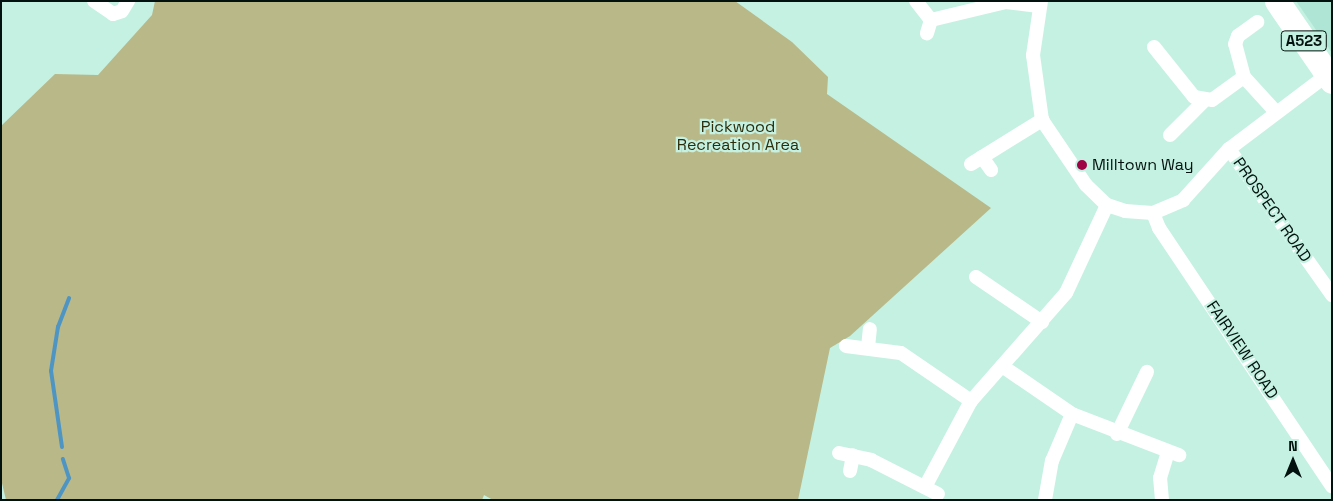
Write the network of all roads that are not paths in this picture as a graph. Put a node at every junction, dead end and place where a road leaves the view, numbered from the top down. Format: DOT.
graph roads {
  1 [pos="94,1"];
  2 [pos="128,1"];
  3 [pos="916,1"];
  4 [pos="1277,1"];
  5 [pos="1040,4"];
  6 [pos="1257,22"];
  7 [pos="1173,48"];
  8 [pos="1244,77"];
  9 [pos="1330,78"];
  10 [pos="1205,100"];
  11 [pos="1276,112"];
  12 [pos="1042,120"];
  13 [pos="1170,135"];
  14 [pos="1229,150"];
  15 [pos="991,170"];
  16 [pos="1107,205"];
  17 [pos="1153,213"];
  18 [pos="981,286"];
  19 [pos="1332,295"];
  20 [pos="1042,322"];
  21 [pos="870,329"];
  22 [pos="846,346"];
  23 [pos="868,347"];
  24 [pos="1002,366"];
  25 [pos="1148,381"];
  26 [pos="971,401"];
  27 [pos="1072,414"];
  28 [pos="1117,434"];
  29 [pos="850,471"];
  30 [pos="1332,486"];
  31 [pos="1045,500"];
  32 [pos="1162,500"];
  1 -- 2 [label="street"];
  3 -- 5 [label="street"];
  4 -- 9 [label="highway, A523"];
  5 -- 12 [label="street"];
  6 -- 8 [label="street"];
  7 -- 10 [label="street"];
  8 -- 10 [label="street"];
  8 -- 11 [label="street"];
  9 -- 11 [label="street"];
  10 -- 13 [label="street"];
  11 -- 14 [label="street"];
  12 -- 15 [label="street"];
  12 -- 16 [label="street"];
  14 -- 17 [label="street"];
  14 -- 19 [label="street, PROSPECT ROAD"];
  16 -- 17 [label="street"];
  16 -- 20 [label="street"];
  17 -- 30 [label="street, FAIRVIEW ROAD"];
  18 -- 20 [label="street"];
  20 -- 24 [label="street"];
  21 -- 23 [label="street"];
  22 -- 23 [label="street"];
  23 -- 26 [label="street"];
  24 -- 26 [label="street"];
  24 -- 27 [label="street"];
  25 -- 28 [label="street"];
  26 -- 29 [label="street"];
  27 -- 28 [label="street"];
  27 -- 31 [label="street"];
  28 -- 32 [label="street"];
}
